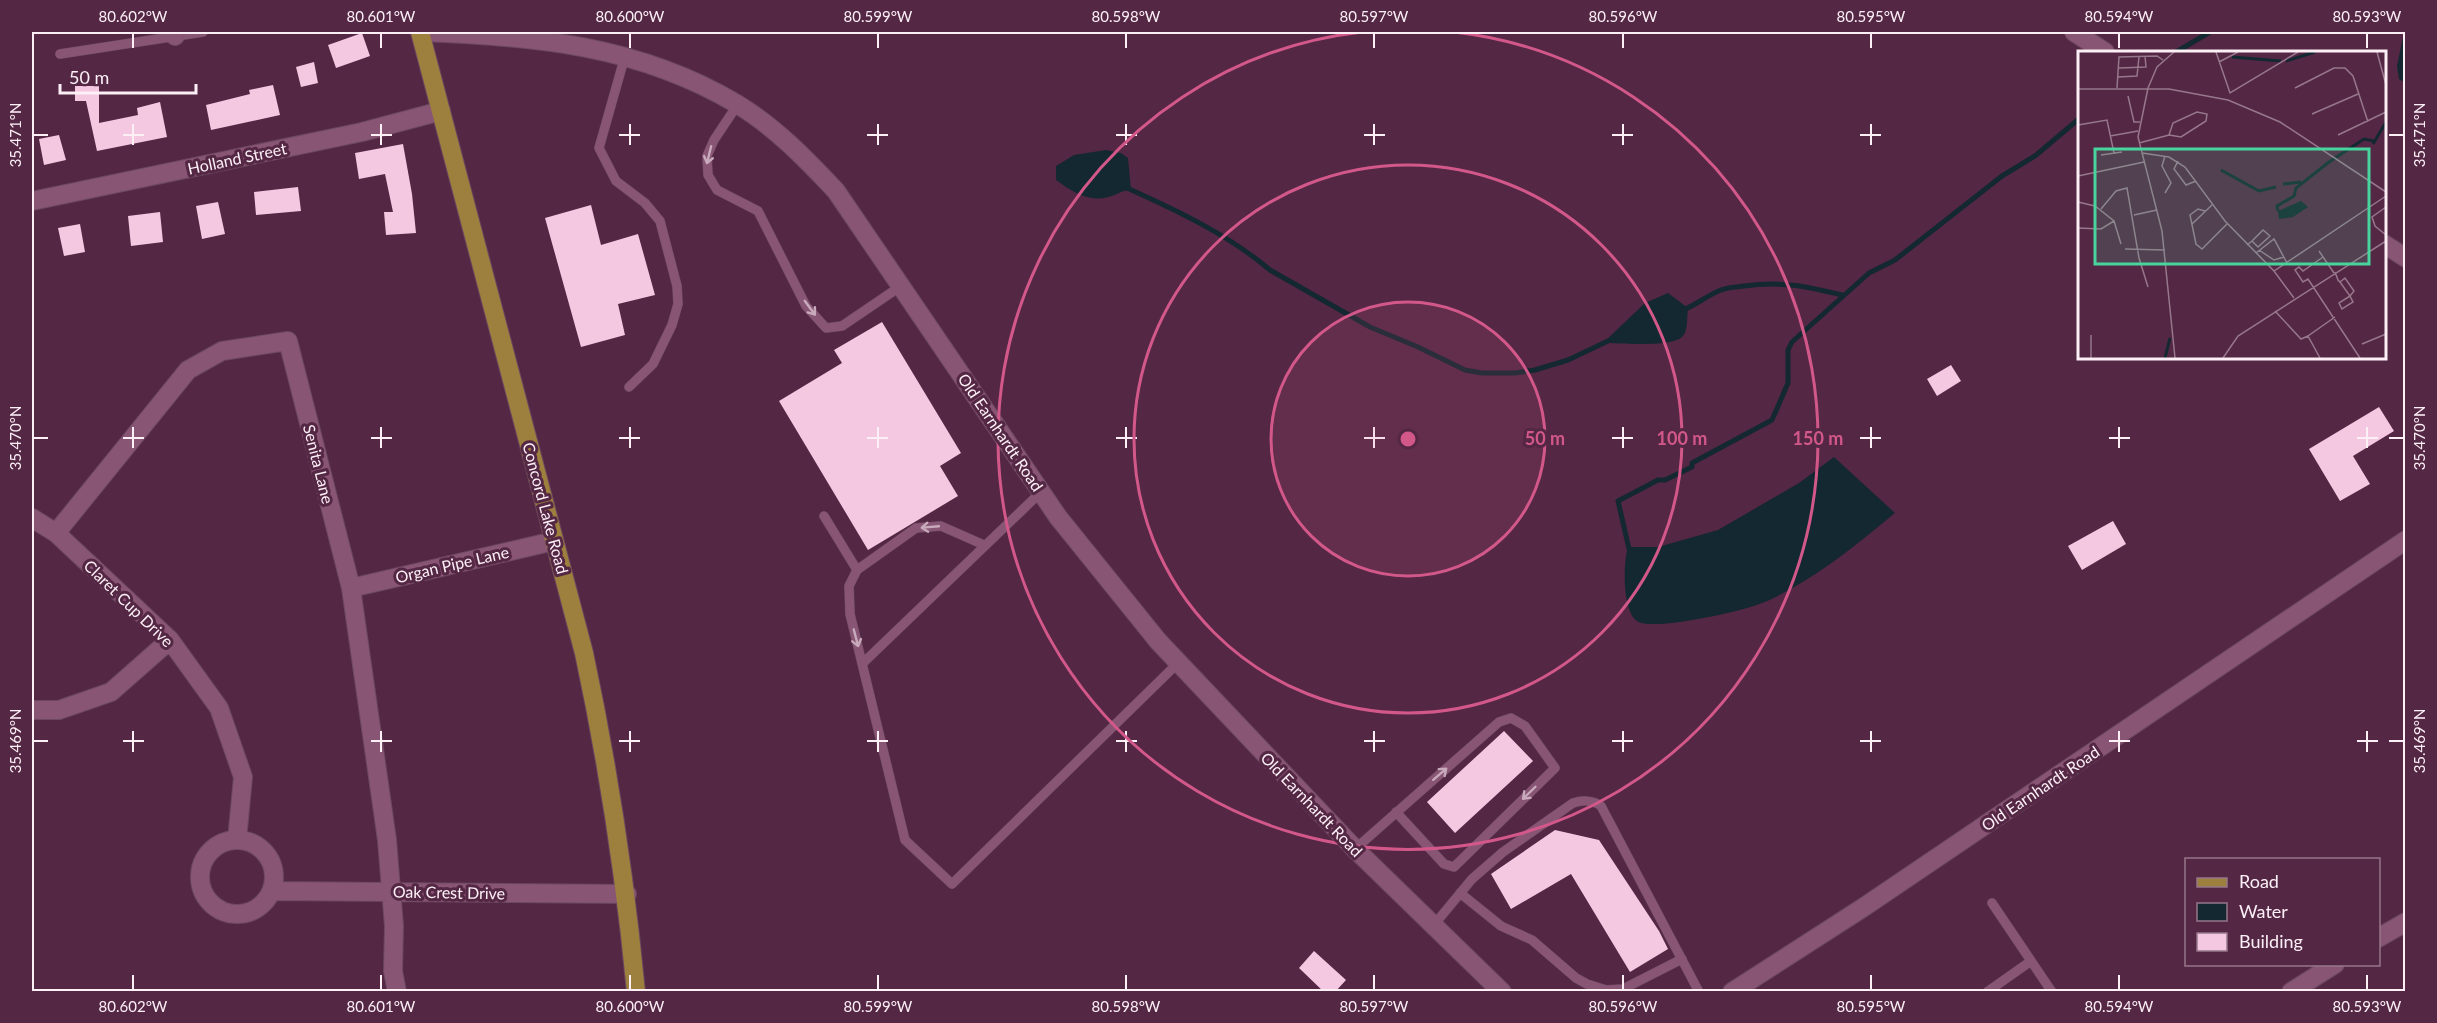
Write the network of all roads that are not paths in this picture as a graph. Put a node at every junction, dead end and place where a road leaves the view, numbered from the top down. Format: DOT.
graph roads {
  1 [pos="203,32"];
  2 [pos="421,32"];
  3 [pos="2074,32"];
  4 [pos="174,34"];
  5 [pos="2103,51"];
  6 [pos="60,54"];
  7 [pos="625,56"];
  8 [pos="738,104"];
  9 [pos="441,111"];
  10 [pos="32,201"];
  11 [pos="2386,245"];
  12 [pos="2406,258"];
  13 [pos="901,286"];
  14 [pos="628,387"];
  15 [pos="1041,492"];
  16 [pos="824,516"];
  17 [pos="32,518"];
  18 [pos="56,533"];
  19 [pos="2406,540"];
  20 [pos="554,541"];
  21 [pos="984,545"];
  22 [pos="857,570"];
  23 [pos="351,588"];
  24 [pos="170,640"];
  25 [pos="863,663"];
  26 [pos="1178,663"];
  27 [pos="32,710"];
  28 [pos="1396,812"];
  29 [pos="237,840"];
  30 [pos="1355,849"];
  31 [pos="272,891"];
  32 [pos="391,892"];
  33 [pos="1460,893"];
  34 [pos="627,894"];
  35 [pos="1992,903"];
  36 [pos="2406,922"];
  37 [pos="1433,926"];
  38 [pos="2380,937"];
  39 [pos="1682,959"];
  40 [pos="2031,961"];
  41 [pos="2332,966"];
  42 [pos="397,992"];
  43 [pos="636,992"];
  44 [pos="1502,992"];
  45 [pos="1699,992"];
  46 [pos="1732,992"];
  47 [pos="1987,992"];
  48 [pos="2052,992"];
  49 [pos="2291,992"];
  1 -- 4 [label="lane"];
  2 -- 7 [label="street, Old Earnhardt Road"];
  2 -- 9 [label="main road, Concord Lake Road"];
  3 -- 5 [label="street"];
  4 -- 6 [label="lane"];
  7 -- 8 [label="street, Old Earnhardt Road"];
  7 -- 14 [label="lane"];
  8 -- 13 [label="street, Old Earnhardt Road"];
  8 -- 13 [label="lane, one-way"];
  9 -- 10 [label="street, Holland Street"];
  9 -- 20 [label="main road, Concord Lake Road"];
  11 -- 12 [label="street"];
  13 -- 15 [label="street, Old Earnhardt Road"];
  15 -- 21 [label="lane"];
  15 -- 26 [label="street, Old Earnhardt Road"];
  16 -- 22 [label="lane"];
  17 -- 18 [label="street, Claret Cup Drive"];
  18 -- 23 [label="street, Senita Lane"];
  18 -- 24 [label="street, Claret Cup Drive"];
  19 -- 46 [label="street, Old Earnhardt Road"];
  20 -- 23 [label="street, Organ Pipe Lane"];
  20 -- 34 [label="main road, Concord Lake Road"];
  21 -- 22 [label="lane, one-way"];
  21 -- 25 [label="lane"];
  22 -- 25 [label="lane, one-way"];
  23 -- 32 [label="street, Senita Lane"];
  24 -- 27 [label="street"];
  24 -- 29 [label="street, Claret Cup Drive"];
  25 -- 26 [label="lane"];
  26 -- 30 [label="street, Old Earnhardt Road"];
  28 -- 28 [label="lane, one-way"];
  28 -- 30 [label="lane"];
  29 -- 31 [label="street"];
  29 -- 31 [label="street"];
  30 -- 37 [label="street, Old Earnhardt Road"];
  31 -- 32 [label="street, Oak Crest Drive"];
  32 -- 34 [label="street, Oak Crest Drive"];
  32 -- 42 [label="street, Senita Lane"];
  33 -- 37 [label="lane"];
  33 -- 39 [label="lane"];
  33 -- 39 [label="lane"];
  34 -- 43 [label="main road, Concord Lake Road"];
  35 -- 40 [label="lane"];
  36 -- 38 [label="street"];
  37 -- 44 [label="street, Old Earnhardt Road"];
  39 -- 45 [label="lane"];
  40 -- 47 [label="lane"];
  40 -- 48 [label="lane"];
  41 -- 49 [label="street"];
}
